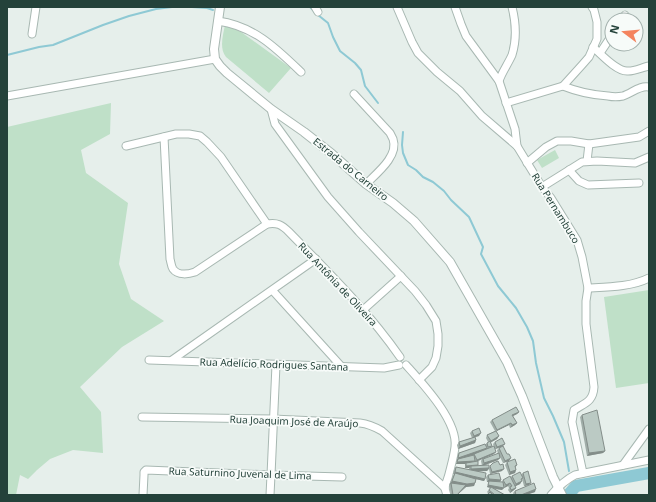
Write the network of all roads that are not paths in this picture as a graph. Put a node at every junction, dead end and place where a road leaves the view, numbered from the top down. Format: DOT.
graph roads {
  1 [pos="36,7"];
  2 [pos="220,7"];
  3 [pos="397,7"];
  4 [pos="455,7"];
  5 [pos="512,7"];
  6 [pos="592,7"];
  7 [pos="218,21"];
  8 [pos="32,34"];
  9 [pos="593,47"];
  10 [pos="604,47"];
  11 [pos="600,53"];
  12 [pos="215,59"];
  13 [pos="649,66"];
  14 [pos="301,72"];
  15 [pos="499,81"];
  16 [pos="563,86"];
  17 [pos="649,87"];
  18 [pos="354,94"];
  19 [pos="7,96"];
  20 [pos="506,103"];
  21 [pos="271,109"];
  22 [pos="649,131"];
  23 [pos="164,137"];
  24 [pos="589,144"];
  25 [pos="126,146"];
  26 [pos="517,146"];
  27 [pos="649,157"];
  28 [pos="586,161"];
  29 [pos="527,163"];
  30 [pos="569,170"];
  31 [pos="639,183"];
  32 [pos="366,184"];
  33 [pos="542,186"];
  34 [pos="267,224"];
  35 [pos="316,259"];
  36 [pos="401,276"];
  37 [pos="649,278"];
  38 [pos="588,288"];
  39 [pos="272,290"];
  40 [pos="363,310"];
  41 [pos="149,360"];
  42 [pos="172,360"];
  43 [pos="276,365"];
  44 [pos="403,365"];
  45 [pos="341,366"];
  46 [pos="419,380"];
  47 [pos="142,417"];
  48 [pos="273,419"];
  49 [pos="649,428"];
  50 [pos="649,460"];
  51 [pos="623,465"];
  52 [pos="583,473"];
  53 [pos="270,475"];
  54 [pos="342,477"];
  55 [pos="558,487"];
  56 [pos="446,492"];
  57 [pos="143,495"];
  58 [pos="270,495"];
  59 [pos="551,495"];
  60 [pos="562,495"];
  1 -- 8 [label="street"];
  2 -- 7 [label="street"];
  3 -- 26 [label="street, Rua Pernambuco"];
  4 -- 15 [label="street"];
  5 -- 15 [label="street"];
  6 -- 9 [label="street"];
  7 -- 12 [label="street"];
  7 -- 14 [label="street"];
  9 -- 11 [label="street"];
  9 -- 16 [label="street"];
  10 -- 11 [label="street"];
  11 -- 13 [label="street"];
  12 -- 19 [label="street"];
  12 -- 21 [label="street, Estrada do Carneiro"];
  15 -- 20 [label="street"];
  16 -- 17 [label="street"];
  16 -- 20 [label="street"];
  18 -- 32 [label="street"];
  20 -- 26 [label="street"];
  21 -- 32 [label="street, Estrada do Carneiro"];
  21 -- 36 [label="street"];
  22 -- 24 [label="street"];
  23 -- 25 [label="street"];
  23 -- 34 [label="street"];
  23 -- 34 [label="street"];
  24 -- 28 [label="street"];
  24 -- 29 [label="street"];
  26 -- 29 [label="street, Rua Pernambuco"];
  27 -- 28 [label="street"];
  28 -- 30 [label="street"];
  29 -- 33 [label="street, Rua Pernambuco"];
  30 -- 31 [label="street"];
  30 -- 33 [label="street"];
  32 -- 55 [label="street, Estrada do Carneiro"];
  33 -- 38 [label="street, Rua Pernambuco"];
  34 -- 35 [label="street, Rua Antônia de Oliveira"];
  35 -- 39 [label="street"];
  35 -- 40 [label="street, Rua Antônia de Oliveira"];
  36 -- 40 [label="street"];
  36 -- 46 [label="street"];
  37 -- 38 [label="street"];
  38 -- 52 [label="street, Rua Pernambuco"];
  39 -- 42 [label="street"];
  39 -- 45 [label="street"];
  40 -- 44 [label="street, Rua Antônia de Oliveira"];
  41 -- 42 [label="street, Rua Adelício Rodrigues Santana"];
  42 -- 43 [label="street, Rua Adelício Rodrigues Santana"];
  43 -- 45 [label="street, Rua Adelício Rodrigues Santana"];
  43 -- 48 [label="street"];
  44 -- 45 [label="street, Rua Adelício Rodrigues Santana"];
  44 -- 46 [label="street"];
  46 -- 56 [label="street"];
  47 -- 48 [label="street, Rua Joaquim José de Araújo"];
  48 -- 53 [label="street"];
  48 -- 56 [label="street, Rua Joaquim José de Araújo"];
  49 -- 51 [label="street"];
  50 -- 51 [label="street"];
  51 -- 52 [label="street"];
  52 -- 55 [label="street"];
  53 -- 54 [label="street, Rua Saturnino Juvenal de Lima"];
  53 -- 57 [label="street, Rua Saturnino Juvenal de Lima"];
  53 -- 58 [label="street"];
  55 -- 59 [label="street"];
  55 -- 60 [label="street, Estrada do Carneiro"];
}
